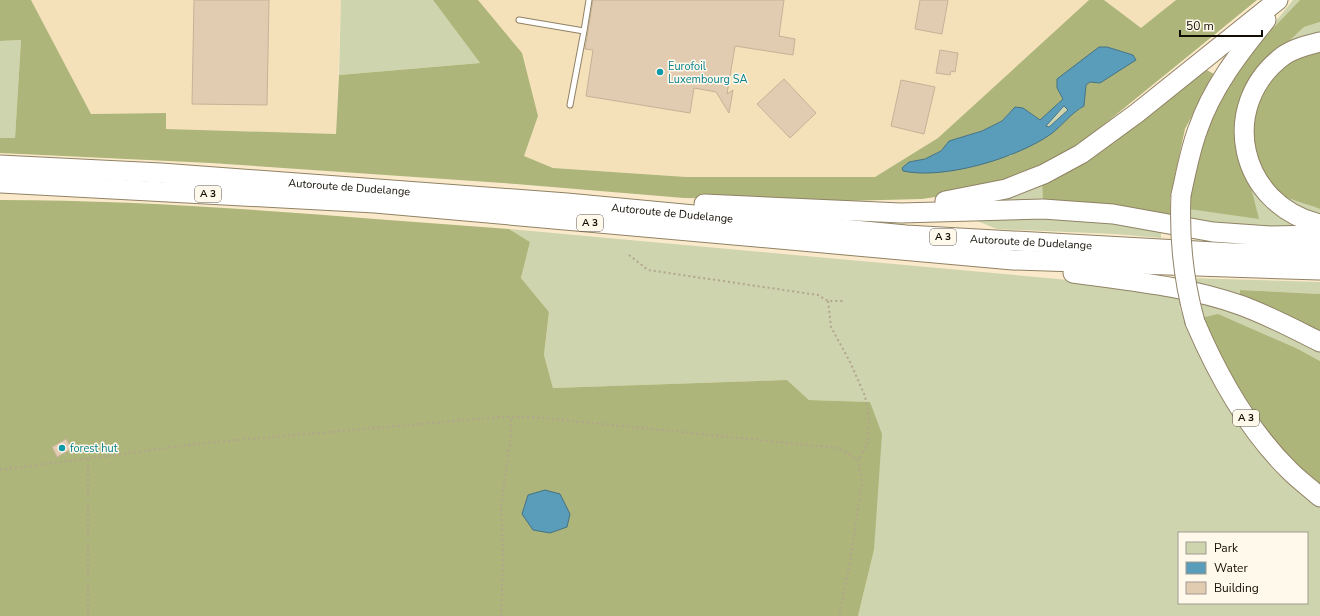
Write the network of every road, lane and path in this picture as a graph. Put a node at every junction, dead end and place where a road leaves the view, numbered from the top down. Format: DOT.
graph roads {
  1 [pos="589,0"];
  2 [pos="1278,0"];
  3 [pos="1283,0"];
  4 [pos="519,20"];
  5 [pos="584,31"];
  6 [pos="1320,42"];
  7 [pos="570,105"];
  8 [pos="0,166"];
  9 [pos="0,183"];
  10 [pos="42,185"];
  11 [pos="0,188"];
  12 [pos="567,203"];
  13 [pos="846,209"];
  14 [pos="1320,224"];
  15 [pos="1320,235"];
  16 [pos="1320,252"];
  17 [pos="629,255"];
  18 [pos="1012,260"];
  19 [pos="1320,270"];
  20 [pos="844,301"];
  21 [pos="828,302"];
  22 [pos="1320,342"];
  23 [pos="510,417"];
  24 [pos="88,459"];
  25 [pos="858,460"];
  26 [pos="0,470"];
  27 [pos="1320,497"];
  28 [pos="88,616"];
  29 [pos="501,616"];
  30 [pos="838,616"];
  1 -- 5 [label="lane"];
  2 -- 13 [label="highway, A 3"];
  3 -- 27 [label="highway, A 3, bridge"];
  4 -- 5 [label="lane"];
  5 -- 7 [label="lane"];
  6 -- 14 [label="highway"];
  8 -- 12 [label="highway, Autoroute de Dudelange / A 3"];
  9 -- 10 [label="highway, Autoroute de Dudelange / A 3"];
  10 -- 11 [label="highway, A 3"];
  10 -- 18 [label="highway, Autoroute de Dudelange / A 3"];
  12 -- 13 [label="highway, A 3"];
  12 -- 16 [label="highway, Autoroute de Dudelange / A 3"];
  13 -- 15 [label="highway, A 3"];
  17 -- 21 [label="path"];
  18 -- 19 [label="highway, Autoroute de Dudelange / A 3"];
  18 -- 22 [label="highway, A 3"];
  20 -- 21 [label="path"];
  21 -- 25 [label="path"];
  23 -- 24 [label="path"];
  23 -- 25 [label="path"];
  23 -- 29 [label="path"];
  24 -- 26 [label="path"];
  24 -- 28 [label="path"];
  25 -- 30 [label="path"];
}
